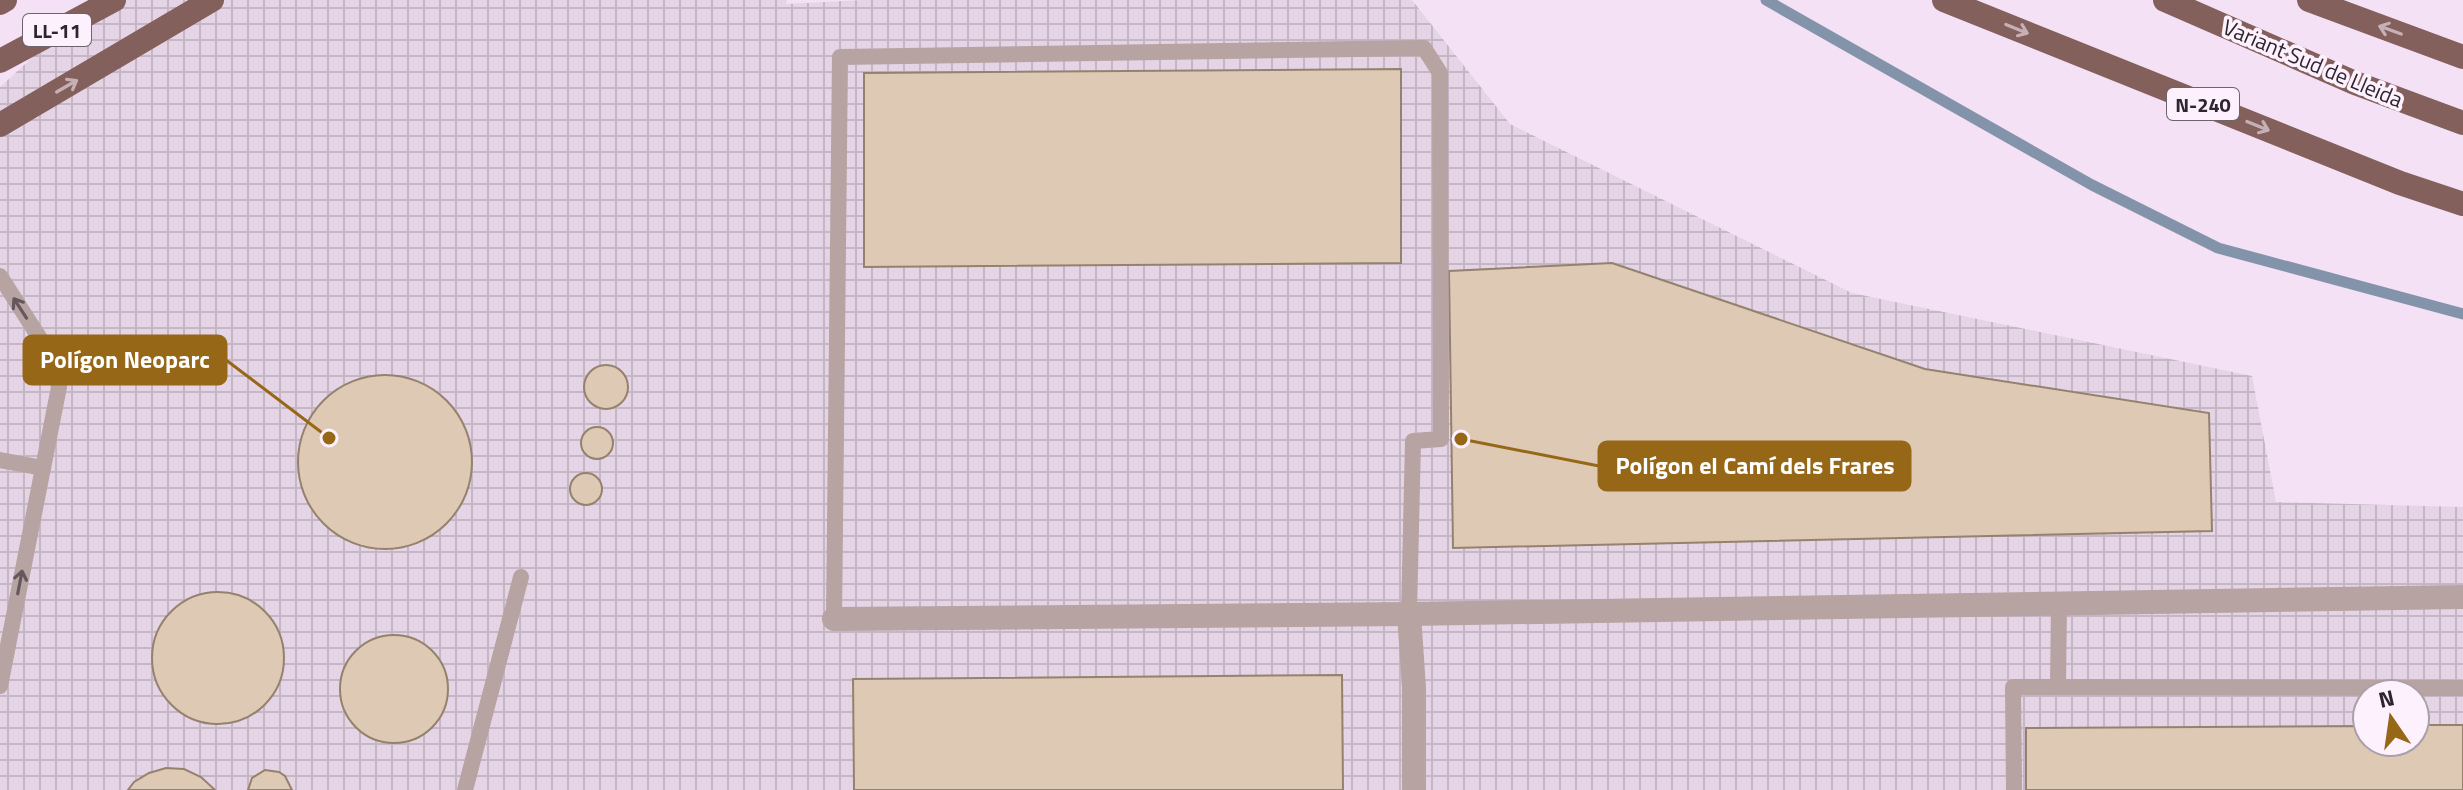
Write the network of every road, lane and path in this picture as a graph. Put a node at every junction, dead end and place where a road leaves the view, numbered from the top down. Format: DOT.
graph roads {
  1 [pos="114,0"];
  2 [pos="212,0"];
  3 [pos="1944,0"];
  4 [pos="2165,0"];
  5 [pos="2309,0"];
  6 [pos="2463,57"];
  7 [pos="0,61"];
  8 [pos="2463,123"];
  9 [pos="0,125"];
  10 [pos="2463,204"];
  11 [pos="0,276"];
  12 [pos="0,460"];
  13 [pos="43,468"];
  14 [pos="521,577"];
  15 [pos="2463,597"];
  16 [pos="2059,603"];
  17 [pos="1409,614"];
  18 [pos="6,618"];
  19 [pos="834,619"];
  20 [pos="1,677"];
  21 [pos="2058,687"];
  22 [pos="2463,688"];
  23 [pos="465,790"];
  24 [pos="1414,790"];
  25 [pos="2014,790"];
  1 -- 7 [label="highway, LL-11"];
  9 -- 2 [label="highway, one-way"];
  3 -- 10 [label="highway, N-240, one-way"];
  4 -- 8 [label="highway, Variant Sud de Lleida"];
  6 -- 5 [label="highway, one-way"];
  13 -- 11 [label="lane, one-way"];
  12 -- 13 [label="lane"];
  18 -- 13 [label="lane, one-way"];
  14 -- 23 [label="lane"];
  15 -- 16 [label="street"];
  16 -- 17 [label="street"];
  16 -- 21 [label="lane"];
  17 -- 19 [label="street"];
  17 -- 19 [label="lane"];
  17 -- 24 [label="street"];
  18 -- 20 [label="lane"];
  21 -- 22 [label="lane"];
  21 -- 25 [label="lane"];
}
